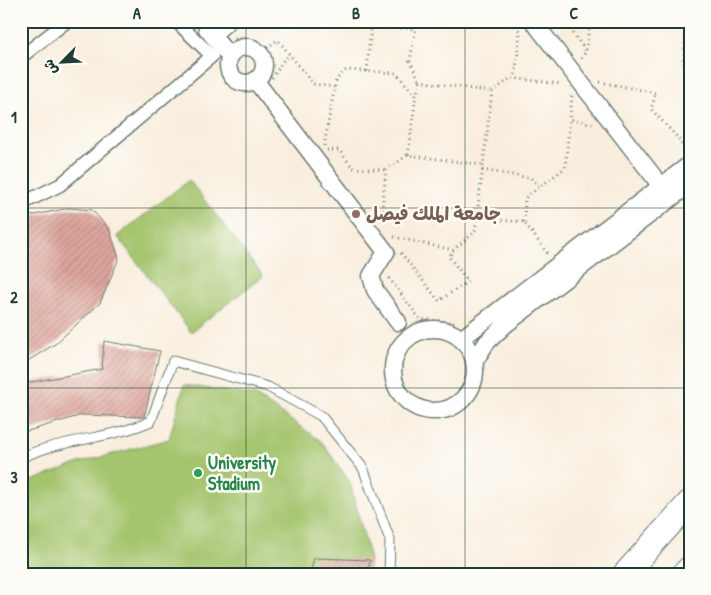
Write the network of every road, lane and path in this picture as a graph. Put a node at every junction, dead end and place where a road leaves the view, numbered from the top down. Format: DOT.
graph roads {
  1 [pos="67,21"];
  2 [pos="176,21"];
  3 [pos="368,21"];
  4 [pos="417,21"];
  5 [pos="513,21"];
  6 [pos="533,21"];
  7 [pos="564,21"];
  8 [pos="590,21"];
  9 [pos="678,21"];
  10 [pos="215,25"];
  11 [pos="371,26"];
  12 [pos="416,29"];
  13 [pos="586,51"];
  14 [pos="291,56"];
  15 [pos="21,57"];
  16 [pos="230,57"];
  17 [pos="284,59"];
  18 [pos="580,62"];
  19 [pos="690,64"];
  20 [pos="367,71"];
  21 [pos="515,78"];
  22 [pos="256,80"];
  23 [pos="420,81"];
  24 [pos="594,81"];
  25 [pos="566,84"];
  26 [pos="335,87"];
  27 [pos="573,91"];
  28 [pos="492,92"];
  29 [pos="416,96"];
  30 [pos="570,119"];
  31 [pos="598,124"];
  32 [pos="408,155"];
  33 [pos="688,158"];
  34 [pos="482,167"];
  35 [pos="386,170"];
  36 [pos="690,184"];
  37 [pos="540,186"];
  38 [pos="661,186"];
  39 [pos="21,204"];
  40 [pos="477,218"];
  41 [pos="524,222"];
  42 [pos="384,228"];
  43 [pos="388,235"];
  44 [pos="395,245"];
  45 [pos="556,249"];
  46 [pos="453,250"];
  47 [pos="549,254"];
  48 [pos="541,260"];
  49 [pos="378,263"];
  50 [pos="465,317"];
  51 [pos="398,322"];
  52 [pos="416,334"];
  53 [pos="461,339"];
  54 [pos="400,347"];
  55 [pos="474,362"];
  56 [pos="21,458"];
  57 [pos="690,502"];
  58 [pos="690,568"];
  59 [pos="389,574"];
  60 [pos="625,574"];
  61 [pos="684,574"];
  1 -- 15 [label="street"];
  2 -- 39 [label="street"];
  3 -- 11 [label="path"];
  4 -- 12 [label="path"];
  5 -- 21 [label="path"];
  6 -- 38 [label="street"];
  7 -- 13 [label="path"];
  8 -- 13 [label="path"];
  9 -- 19 [label="path"];
  10 -- 14 [label="path"];
  10 -- 16 [label="street"];
  11 -- 12 [label="path"];
  11 -- 20 [label="path"];
  12 -- 23 [label="path"];
  13 -- 18 [label="path"];
  14 -- 17 [label="path"];
  14 -- 26 [label="path"];
  16 -- 22 [label="street"];
  16 -- 22 [label="street"];
  20 -- 26 [label="path"];
  20 -- 29 [label="path"];
  21 -- 25 [label="path"];
  21 -- 28 [label="path"];
  22 -- 49 [label="street"];
  23 -- 28 [label="path"];
  23 -- 29 [label="path"];
  24 -- 33 [label="path"];
  26 -- 35 [label="path"];
  27 -- 30 [label="path"];
  28 -- 34 [label="path"];
  29 -- 32 [label="path"];
  30 -- 31 [label="path"];
  30 -- 37 [label="path"];
  32 -- 34 [label="path"];
  32 -- 35 [label="path"];
  33 -- 38 [label="street"];
  34 -- 37 [label="path"];
  34 -- 40 [label="path"];
  35 -- 42 [label="path"];
  36 -- 55 [label="street"];
  37 -- 41 [label="path"];
  38 -- 53 [label="street"];
  40 -- 41 [label="path"];
  40 -- 46 [label="path"];
  41 -- 47 [label="path"];
  43 -- 46 [label="path"];
  44 -- 46 [label="path"];
  45 -- 47 [label="path"];
  47 -- 48 [label="path"];
  49 -- 50 [label="path"];
  49 -- 51 [label="street"];
  51 -- 52 [label="street"];
  51 -- 54 [label="street"];
  52 -- 53 [label="street"];
  52 -- 54 [label="street"];
  53 -- 55 [label="street"];
  54 -- 55 [label="street"];
  56 -- 59 [label="lane"];
  57 -- 60 [label="main road"];
  58 -- 61 [label="main road"];
}
